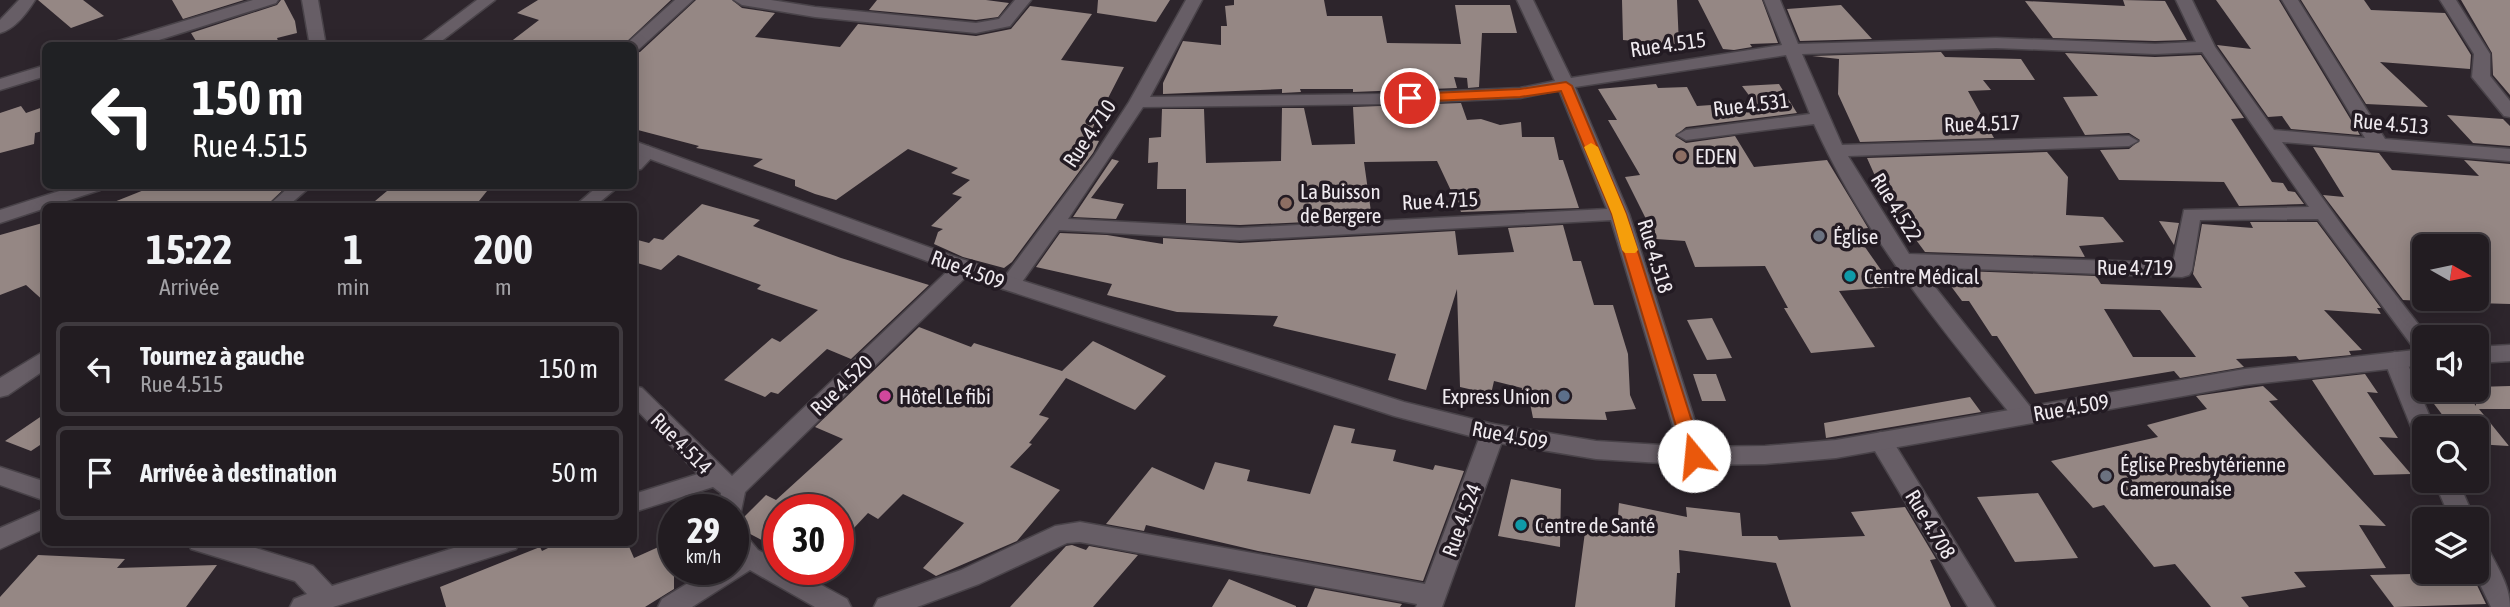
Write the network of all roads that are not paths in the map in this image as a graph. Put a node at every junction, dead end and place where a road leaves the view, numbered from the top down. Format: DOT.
graph roads {
  1 [pos="27,0"];
  2 [pos="270,0"];
  3 [pos="310,0"];
  4 [pos="487,0"];
  5 [pos="685,0"];
  6 [pos="742,0"];
  7 [pos="1023,0"];
  8 [pos="1194,0"];
  9 [pos="1525,0"];
  10 [pos="1772,0"];
  11 [pos="2184,0"];
  12 [pos="2290,0"];
  13 [pos="2448,0"];
  14 [pos="0,28"];
  15 [pos="134,42"];
  16 [pos="317,42"];
  17 [pos="429,42"];
  18 [pos="637,42"];
  19 [pos="2207,47"];
  20 [pos="1793,49"];
  21 [pos="42,71"];
  22 [pos="0,85"];
  23 [pos="1566,86"];
  24 [pos="1138,102"];
  25 [pos="2510,112"];
  26 [pos="1822,118"];
  27 [pos="1686,135"];
  28 [pos="2268,135"];
  29 [pos="2129,141"];
  30 [pos="2381,146"];
  31 [pos="1836,151"];
  32 [pos="638,155"];
  33 [pos="2510,155"];
  34 [pos="84,189"];
  35 [pos="297,189"];
  36 [pos="605,189"];
  37 [pos="42,203"];
  38 [pos="42,203"];
  39 [pos="281,203"];
  40 [pos="588,203"];
  41 [pos="2323,213"];
  42 [pos="1619,214"];
  43 [pos="0,217"];
  44 [pos="1053,224"];
  45 [pos="1903,260"];
  46 [pos="964,267"];
  47 [pos="1010,284"];
  48 [pos="2412,329"];
  49 [pos="2510,354"];
  50 [pos="2489,355"];
  51 [pos="2412,358"];
  52 [pos="2395,360"];
  53 [pos="42,361"];
  54 [pos="0,389"];
  55 [pos="637,397"];
  56 [pos="2024,415"];
  57 [pos="2419,416"];
  58 [pos="1493,433"];
  59 [pos="1881,441"];
  60 [pos="1694,456"];
  61 [pos="0,476"];
  62 [pos="42,491"];
  63 [pos="727,492"];
  64 [pos="637,503"];
  65 [pos="42,519"];
  66 [pos="0,539"];
  67 [pos="213,546"];
  68 [pos="494,546"];
  69 [pos="749,564"];
  70 [pos="2489,577"];
  71 [pos="701,585"];
  72 [pos="1431,602"];
  73 [pos="315,603"];
  74 [pos="671,607"];
  75 [pos="838,607"];
  76 [pos="887,607"];
  77 [pos="1982,607"];
  78 [pos="2504,607"];
  1 -- 14 [label="street"];
  2 -- 15 [label="street"];
  3 -- 16 [label="street"];
  4 -- 17 [label="street"];
  5 -- 18 [label="street"];
  6 -- 7 [label="street"];
  8 -- 24 [label="street, Rue 4.710"];
  9 -- 23 [label="street, Rue 4.518"];
  10 -- 20 [label="street, Rue 4.522"];
  11 -- 19 [label="street"];
  12 -- 30 [label="street"];
  13 -- 25 [label="street"];
  19 -- 20 [label="street, Rue 4.515"];
  19 -- 28 [label="street"];
  20 -- 23 [label="street, Rue 4.515"];
  20 -- 26 [label="street, Rue 4.522"];
  21 -- 22 [label="street"];
  23 -- 24 [label="street, Rue 4.515"];
  23 -- 42 [label="street, Rue 4.518"];
  24 -- 44 [label="street, Rue 4.710"];
  26 -- 27 [label="street, Rue 4.531"];
  26 -- 31 [label="street, Rue 4.522"];
  28 -- 30 [label="street, Rue 4.513"];
  28 -- 41 [label="street"];
  29 -- 31 [label="street, Rue 4.517"];
  30 -- 33 [label="street, Rue 4.513"];
  31 -- 45 [label="street, Rue 4.522"];
  32 -- 46 [label="street, Rue 4.509"];
  34 -- 37 [label="street"];
  35 -- 39 [label="street"];
  36 -- 40 [label="street"];
  38 -- 43 [label="street"];
  41 -- 45 [label="street, Rue 4.719"];
  41 -- 48 [label="street"];
  42 -- 44 [label="street, Rue 4.715"];
  42 -- 60 [label="street, Rue 4.518"];
  44 -- 47 [label="street, Rue 4.710"];
  45 -- 56 [label="street, Rue 4.522"];
  46 -- 47 [label="street, Rue 4.509"];
  46 -- 63 [label="street, Rue 4.520"];
  47 -- 58 [label="street, Rue 4.509"];
  49 -- 50 [label="street"];
  51 -- 52 [label="street, Rue 4.509"];
  52 -- 56 [label="street, Rue 4.509"];
  52 -- 57 [label="street"];
  53 -- 54 [label="street"];
  55 -- 63 [label="street, Rue 4.514"];
  56 -- 59 [label="street, Rue 4.509"];
  58 -- 60 [label="street, Rue 4.509"];
  58 -- 72 [label="street, Rue 4.524"];
  59 -- 60 [label="street, Rue 4.509"];
  59 -- 77 [label="street, Rue 4.708"];
  61 -- 62 [label="street"];
  63 -- 64 [label="street"];
  65 -- 66 [label="street"];
  67 -- 73 [label="street"];
  68 -- 73 [label="street"];
  69 -- 75 [label="street"];
  70 -- 78 [label="street"];
  71 -- 74 [label="street"];
  72 -- 76 [label="street"];
}
